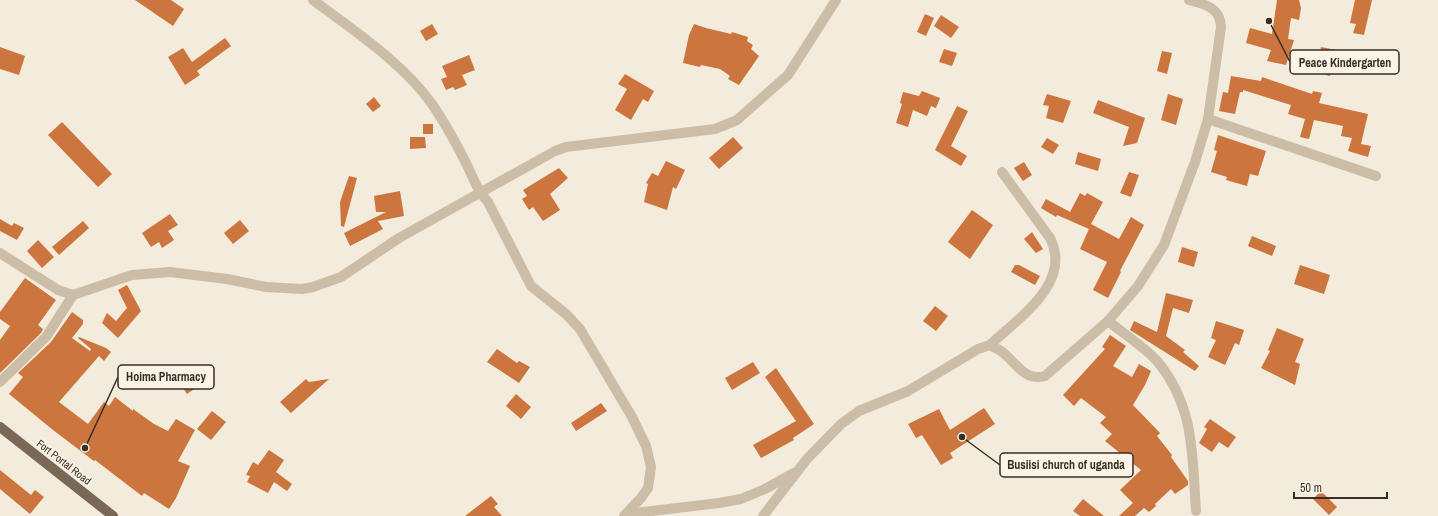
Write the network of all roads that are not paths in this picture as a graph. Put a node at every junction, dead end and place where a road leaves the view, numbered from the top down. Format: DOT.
graph roads {
  1 [pos="313,0"];
  2 [pos="836,0"];
  3 [pos="1189,0"];
  4 [pos="1211,4"];
  5 [pos="1208,119"];
  6 [pos="1002,172"];
  7 [pos="1376,176"];
  8 [pos="480,194"];
  9 [pos="0,253"];
  10 [pos="73,295"];
  11 [pos="1108,321"];
  12 [pos="990,345"];
  13 [pos="0,382"];
  14 [pos="0,427"];
  15 [pos="799,470"];
  16 [pos="1196,511"];
  17 [pos="625,515"];
  18 [pos="113,516"];
  19 [pos="763,516"];
  1 -- 8 [label="street"];
  2 -- 8 [label="street"];
  3 -- 4 [label="street"];
  4 -- 5 [label="street"];
  5 -- 7 [label="street"];
  5 -- 11 [label="street"];
  6 -- 12 [label="street"];
  8 -- 10 [label="street"];
  8 -- 17 [label="street"];
  9 -- 10 [label="street"];
  10 -- 13 [label="street"];
  11 -- 12 [label="street"];
  11 -- 16 [label="street"];
  12 -- 15 [label="street"];
  14 -- 18 [label="main road, Fort Portal Road"];
  15 -- 17 [label="street"];
  15 -- 19 [label="street"];
}
